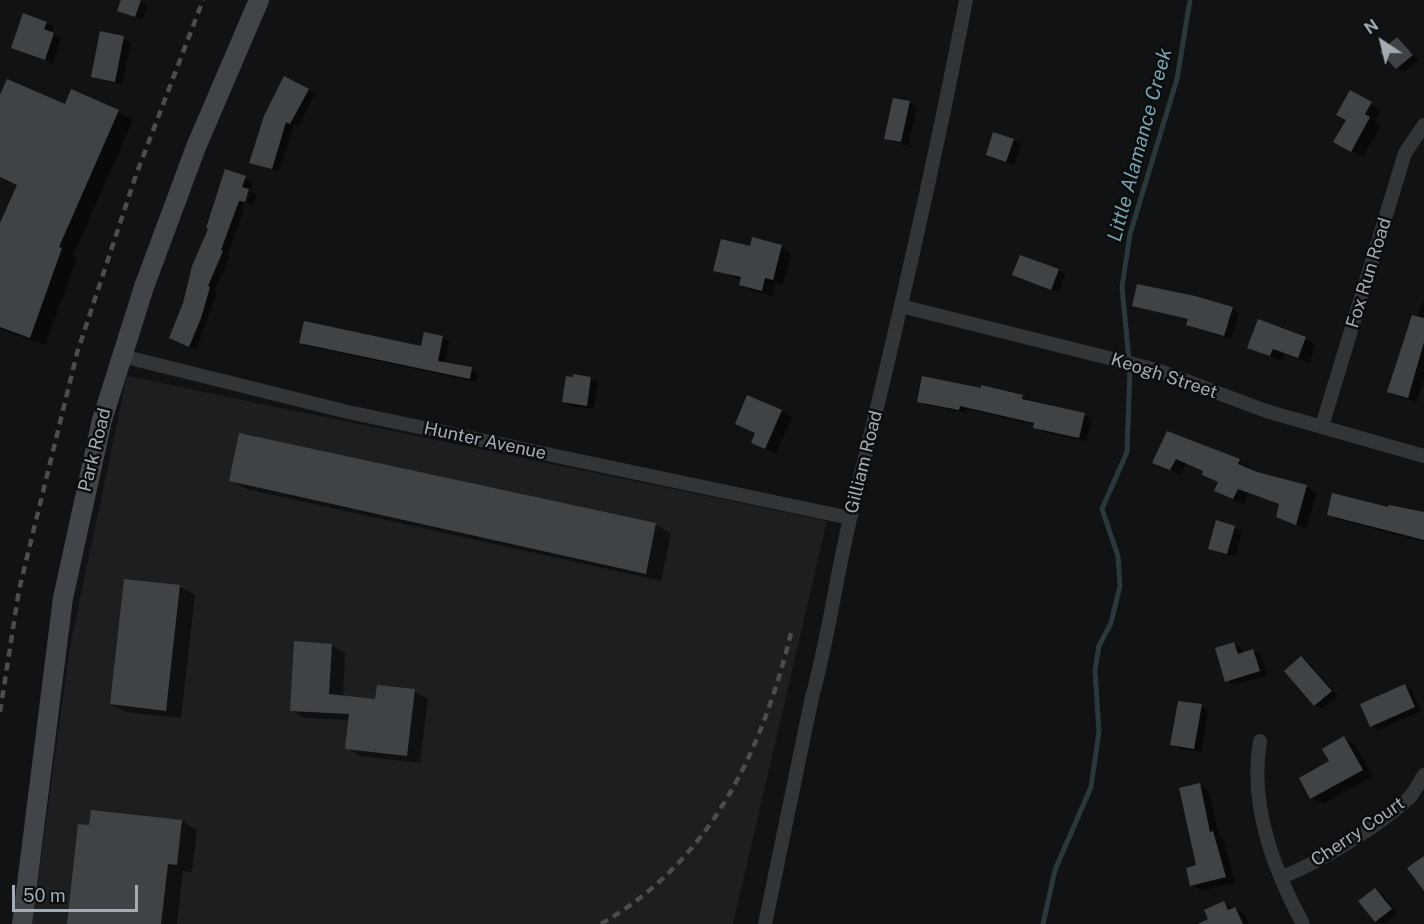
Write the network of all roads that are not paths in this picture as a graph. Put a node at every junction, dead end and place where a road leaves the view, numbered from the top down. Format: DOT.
graph roads {
  1 [pos="259,0"];
  2 [pos="966,0"];
  3 [pos="1424,125"];
  4 [pos="901,306"];
  5 [pos="122,356"];
  6 [pos="1322,426"];
  7 [pos="1424,456"];
  8 [pos="850,518"];
  9 [pos="1260,741"];
  10 [pos="1424,775"];
  11 [pos="1282,877"];
  12 [pos="22,924"];
  13 [pos="765,924"];
  14 [pos="1303,924"];
  1 -- 5 [label="street, Park Road"];
  2 -- 4 [label="street, Gilliam Road"];
  3 -- 6 [label="street, Fox Run Road"];
  4 -- 6 [label="street, Keogh Street"];
  4 -- 8 [label="street, Gilliam Road"];
  5 -- 8 [label="street, Hunter Avenue"];
  5 -- 12 [label="street, Park Road"];
  6 -- 7 [label="street, Keogh Street"];
  8 -- 13 [label="street, Gilliam Road"];
  9 -- 11 [label="street"];
  10 -- 11 [label="street, Cherry Court"];
  11 -- 14 [label="street"];
}
